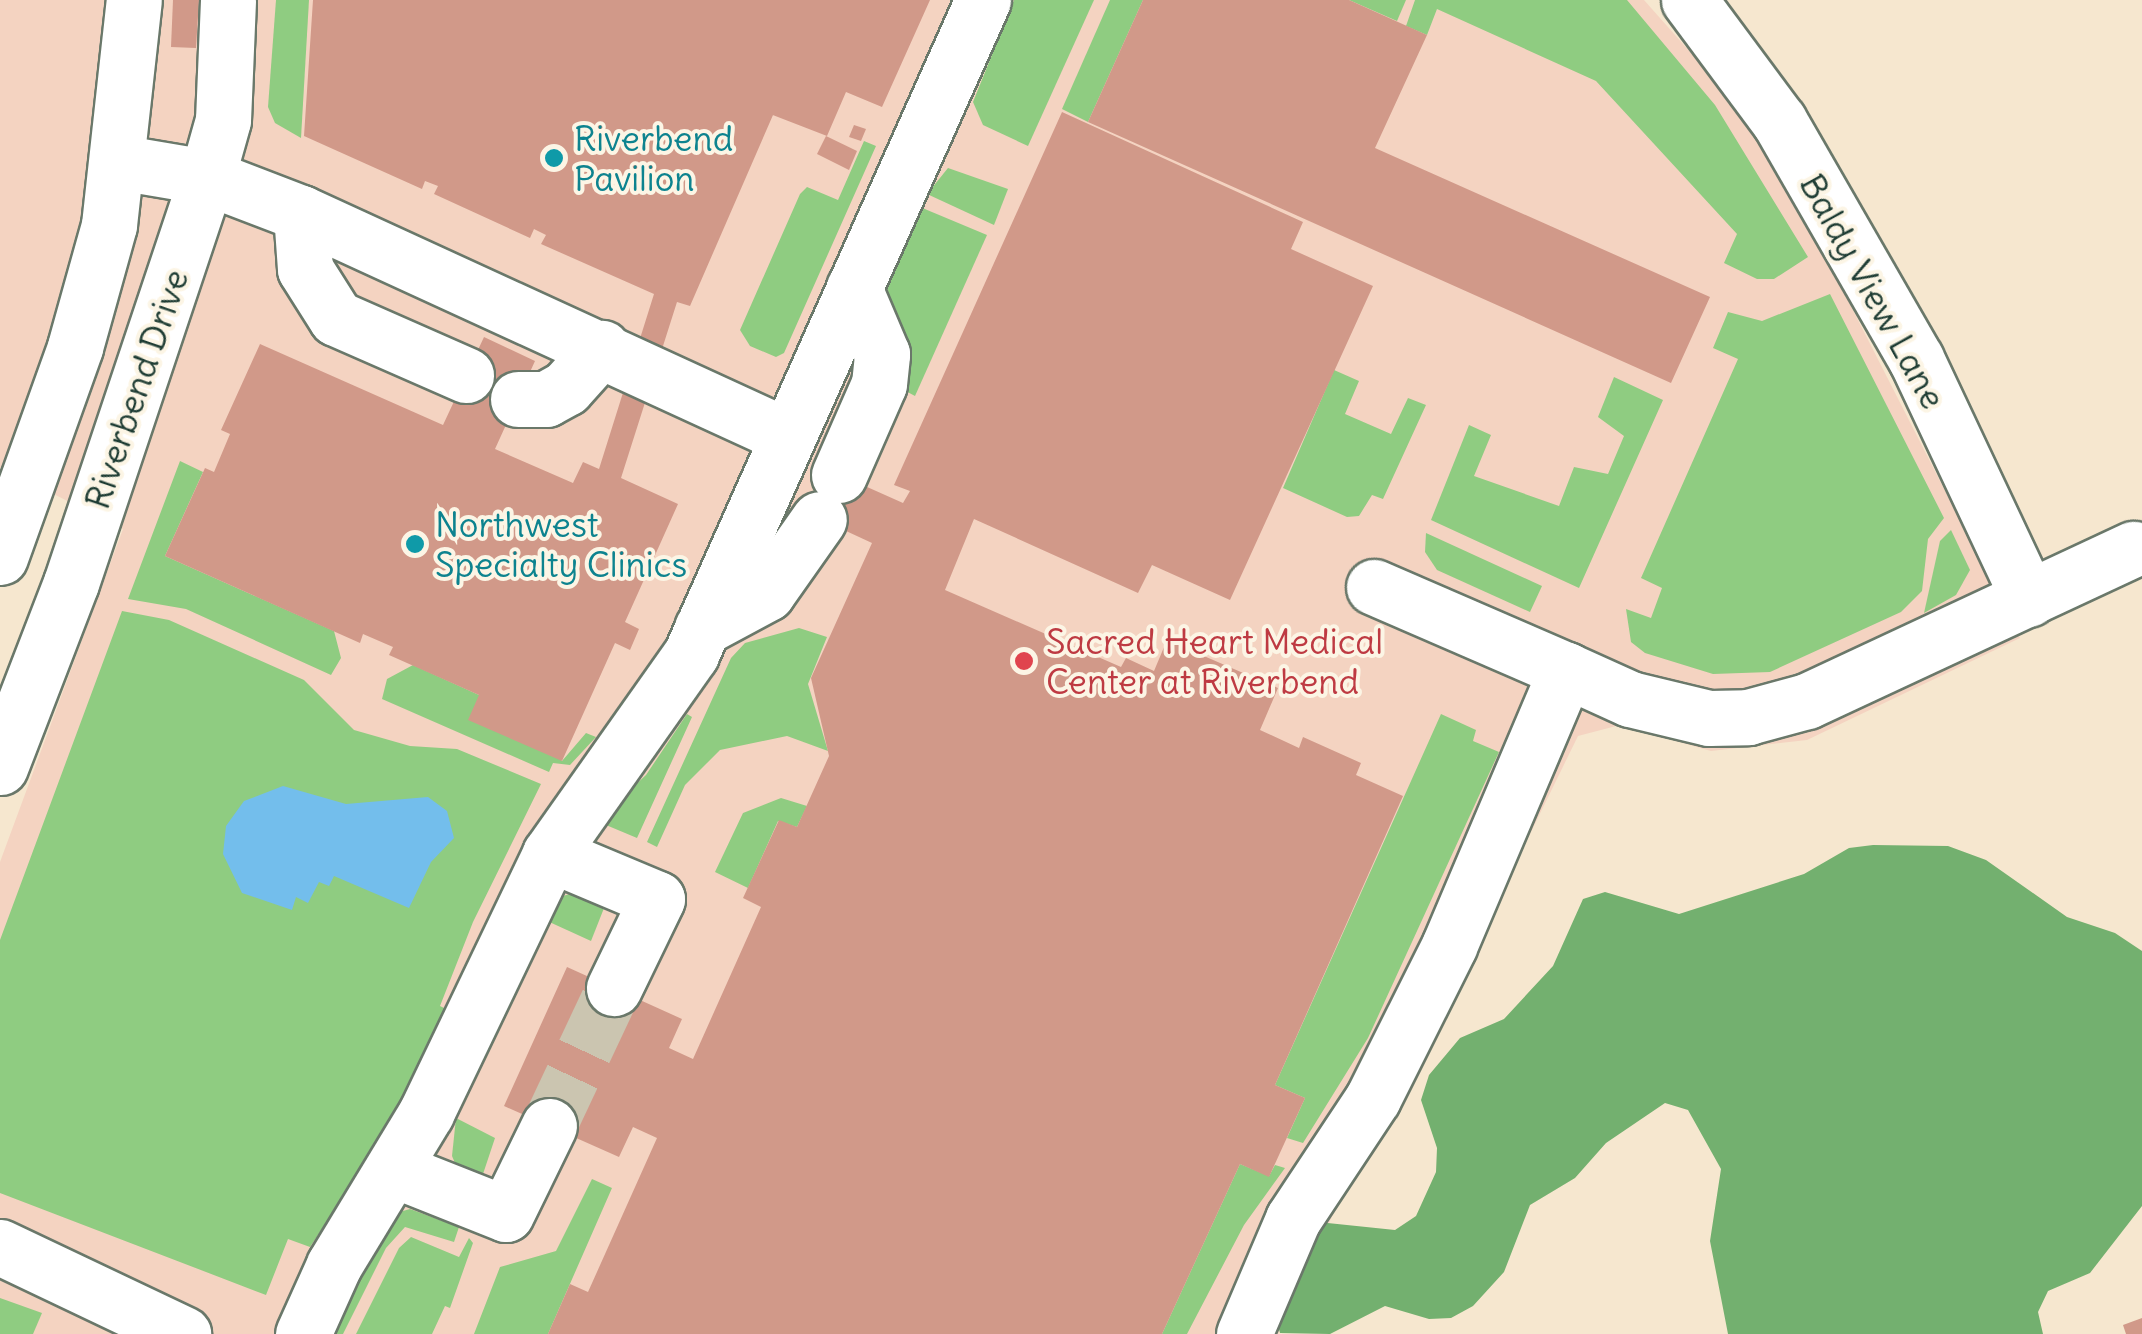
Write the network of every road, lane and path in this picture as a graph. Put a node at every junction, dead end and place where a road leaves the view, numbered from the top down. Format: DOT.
graph roads {
  1 [pos="134,0"];
  2 [pos="228,0"];
  3 [pos="983,0"];
  4 [pos="1690,0"];
  5 [pos="118,162"];
  6 [pos="207,177"];
  7 [pos="301,213"];
  8 [pos="854,288"];
  9 [pos="602,348"];
  10 [pos="466,376"];
  11 [pos="518,398"];
  12 [pos="787,436"];
  13 [pos="2133,548"];
  14 [pos="0,557"];
  15 [pos="1374,587"];
  16 [pos="2029,598"];
  17 [pos="702,628"];
  18 [pos="1566,670"];
  19 [pos="0,767"];
  20 [pos="550,854"];
  21 [pos="614,988"];
  22 [pos="549,1126"];
  23 [pos="395,1170"];
  24 [pos="0,1248"];
  25 [pos="184,1334"];
  26 [pos="303,1334"];
  27 [pos="1244,1334"];
  1 -- 5 [label="street, Riverbend Drive"];
  2 -- 6 [label="street, Riverbend Drive"];
  3 -- 8 [label="street"];
  4 -- 16 [label="street, Baldy View Lane"];
  5 -- 6 [label="street"];
  5 -- 14 [label="street, Riverbend Drive"];
  6 -- 7 [label="street"];
  6 -- 19 [label="street, Riverbend Drive"];
  7 -- 9 [label="street"];
  7 -- 10 [label="street"];
  8 -- 12 [label="street"];
  8 -- 17 [label="street"];
  9 -- 11 [label="street"];
  9 -- 12 [label="street"];
  12 -- 17 [label="street"];
  13 -- 16 [label="street"];
  15 -- 18 [label="street"];
  16 -- 18 [label="street"];
  17 -- 20 [label="street"];
  18 -- 27 [label="street"];
  20 -- 21 [label="street"];
  20 -- 23 [label="street"];
  22 -- 23 [label="street"];
  23 -- 26 [label="street"];
  24 -- 25 [label="street"];
}
